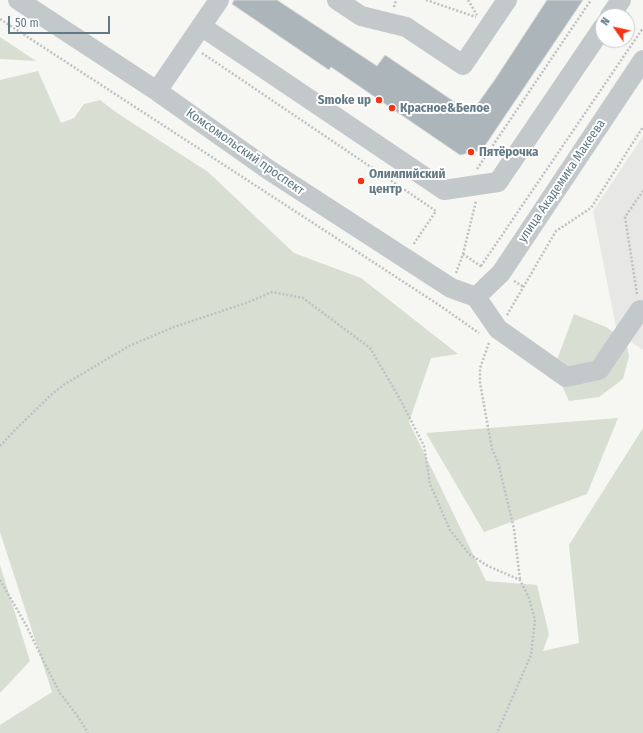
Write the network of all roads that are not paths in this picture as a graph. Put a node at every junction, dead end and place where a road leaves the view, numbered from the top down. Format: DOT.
graph roads {
  1 [pos="18,0"];
  2 [pos="219,0"];
  3 [pos="337,0"];
  4 [pos="507,0"];
  5 [pos="201,26"];
  6 [pos="595,39"];
  7 [pos="643,60"];
  8 [pos="157,91"];
  9 [pos="476,297"];
  10 [pos="641,311"];
  1 -- 8 [label="street, Комсомольский проспект"];
  2 -- 5 [label="street"];
  3 -- 4 [label="street"];
  5 -- 6 [label="street"];
  5 -- 8 [label="street"];
  7 -- 9 [label="street, улица Академика Макеева"];
  8 -- 9 [label="street, Комсомольский проспект"];
  9 -- 10 [label="street"];
}
